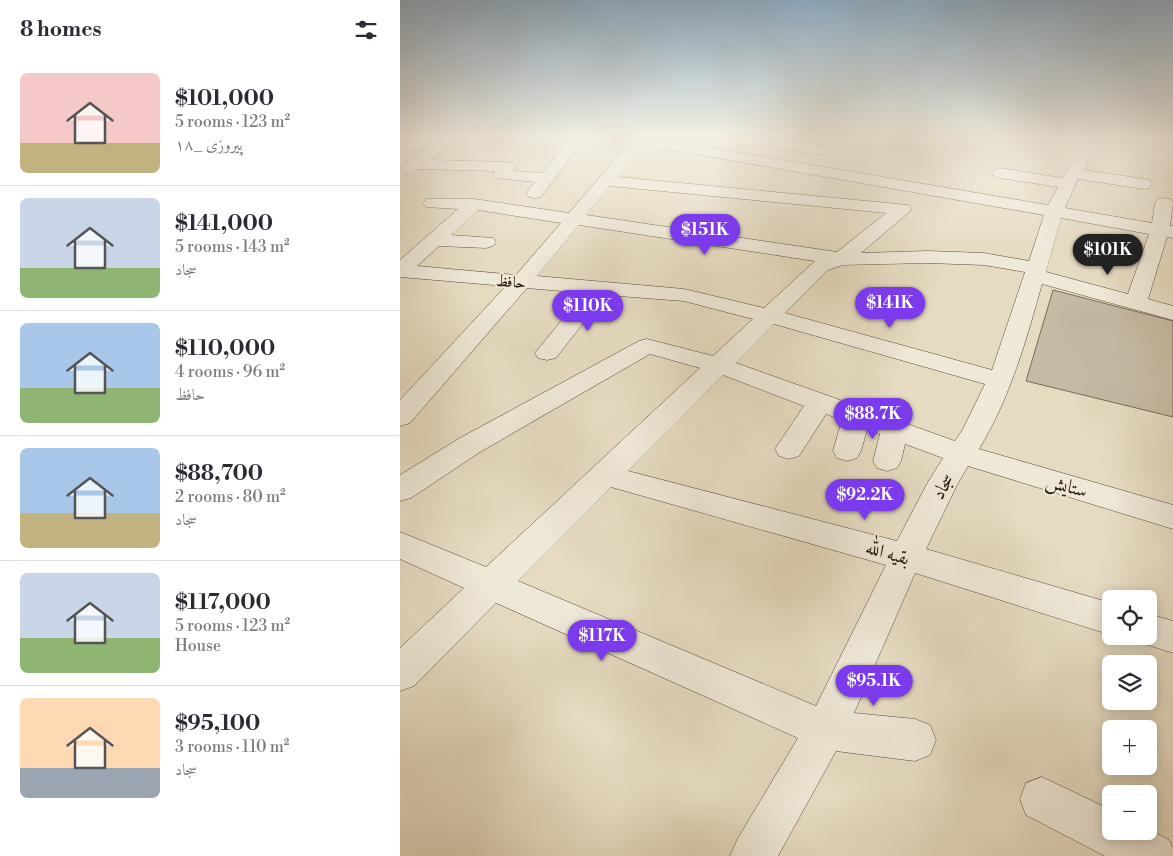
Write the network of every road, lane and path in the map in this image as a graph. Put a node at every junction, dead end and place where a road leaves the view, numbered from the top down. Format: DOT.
graph roads {
  1 [pos="497,177"];
  2 [pos="612,177"];
  3 [pos="852,177"];
  4 [pos="888,177"];
  5 [pos="955,177"];
  6 [pos="1047,177"];
  7 [pos="547,178"];
  8 [pos="1071,179"];
  9 [pos="606,182"];
  10 [pos="879,182"];
  11 [pos="1144,184"];
  12 [pos="938,192"];
  13 [pos="432,203"];
  14 [pos="1164,203"];
  15 [pos="474,204"];
  16 [pos="914,210"];
  17 [pos="521,211"];
  18 [pos="1054,212"];
  19 [pos="574,219"];
  20 [pos="1166,231"];
  21 [pos="434,240"];
  22 [pos="486,242"];
  23 [pos="841,259"];
  24 [pos="1035,271"];
  25 [pos="404,275"];
  26 [pos="522,282"];
  27 [pos="599,288"];
  28 [pos="1136,303"];
  29 [pos="1173,313"];
  30 [pos="770,316"];
  31 [pos="547,354"];
  32 [pos="718,366"];
  33 [pos="999,380"];
  34 [pos="820,403"];
  35 [pos="857,416"];
  36 [pos="400,417"];
  37 [pos="895,430"];
  38 [pos="789,449"];
  39 [pos="847,451"];
  40 [pos="961,454"];
  41 [pos="887,461"];
  42 [pos="605,475"];
  43 [pos="400,490"];
  44 [pos="1173,516"];
  45 [pos="400,545"];
  46 [pos="906,557"];
  47 [pos="490,586"];
  48 [pos="1102,616"];
  49 [pos="1157,632"];
  50 [pos="1173,637"];
  51 [pos="400,673"];
  52 [pos="826,730"];
  53 [pos="915,740"];
  54 [pos="1042,799"];
  55 [pos="753,856"];
  56 [pos="1152,856"];
  1 -- 7 [label="street"];
  2 -- 9 [label="street"];
  3 -- 10 [label="street"];
  4 -- 10 [label="street"];
  5 -- 12 [label="street"];
  6 -- 8 [label="street"];
  7 -- 17 [label="street"];
  8 -- 11 [label="street"];
  8 -- 18 [label="street, سجاد"];
  9 -- 16 [label="street"];
  9 -- 19 [label="street"];
  10 -- 12 [label="street"];
  12 -- 16 [label="street"];
  12 -- 18 [label="street"];
  13 -- 15 [label="street"];
  14 -- 20 [label="street"];
  15 -- 17 [label="street"];
  15 -- 21 [label="street"];
  16 -- 23 [label="street"];
  17 -- 19 [label="street"];
  18 -- 20 [label="street"];
  18 -- 24 [label="street, سجاد"];
  19 -- 23 [label="street"];
  19 -- 26 [label="street"];
  20 -- 28 [label="street"];
  21 -- 22 [label="street"];
  21 -- 25 [label="street"];
  23 -- 24 [label="street"];
  23 -- 30 [label="street"];
  24 -- 28 [label="street"];
  24 -- 33 [label="street, سجاد"];
  25 -- 26 [label="street, حافظ"];
  26 -- 27 [label="street, حافظ"];
  26 -- 36 [label="street"];
  27 -- 30 [label="street, حافظ"];
  27 -- 31 [label="street"];
  28 -- 29 [label="street"];
  30 -- 32 [label="street"];
  30 -- 33 [label="street, حافظ"];
  32 -- 34 [label="street, ستایش"];
  32 -- 42 [label="street"];
  32 -- 43 [label="street, ستایش"];
  33 -- 40 [label="street, سجاد"];
  34 -- 35 [label="street, ستایش"];
  34 -- 38 [label="street"];
  35 -- 37 [label="street, ستایش"];
  35 -- 39 [label="street"];
  37 -- 40 [label="street, ستایش"];
  37 -- 41 [label="street"];
  40 -- 44 [label="street, ستایش"];
  40 -- 46 [label="street, سجاد"];
  42 -- 46 [label="street, بقیه الله"];
  42 -- 47 [label="street"];
  45 -- 47 [label="street"];
  46 -- 48 [label="street, بقیه الله"];
  46 -- 52 [label="street, سجاد"];
  47 -- 51 [label="street"];
  47 -- 52 [label="street"];
  49 -- 50 [label="street"];
  52 -- 53 [label="street"];
  52 -- 55 [label="street, سجاد"];
  54 -- 56 [label="street"];
}
